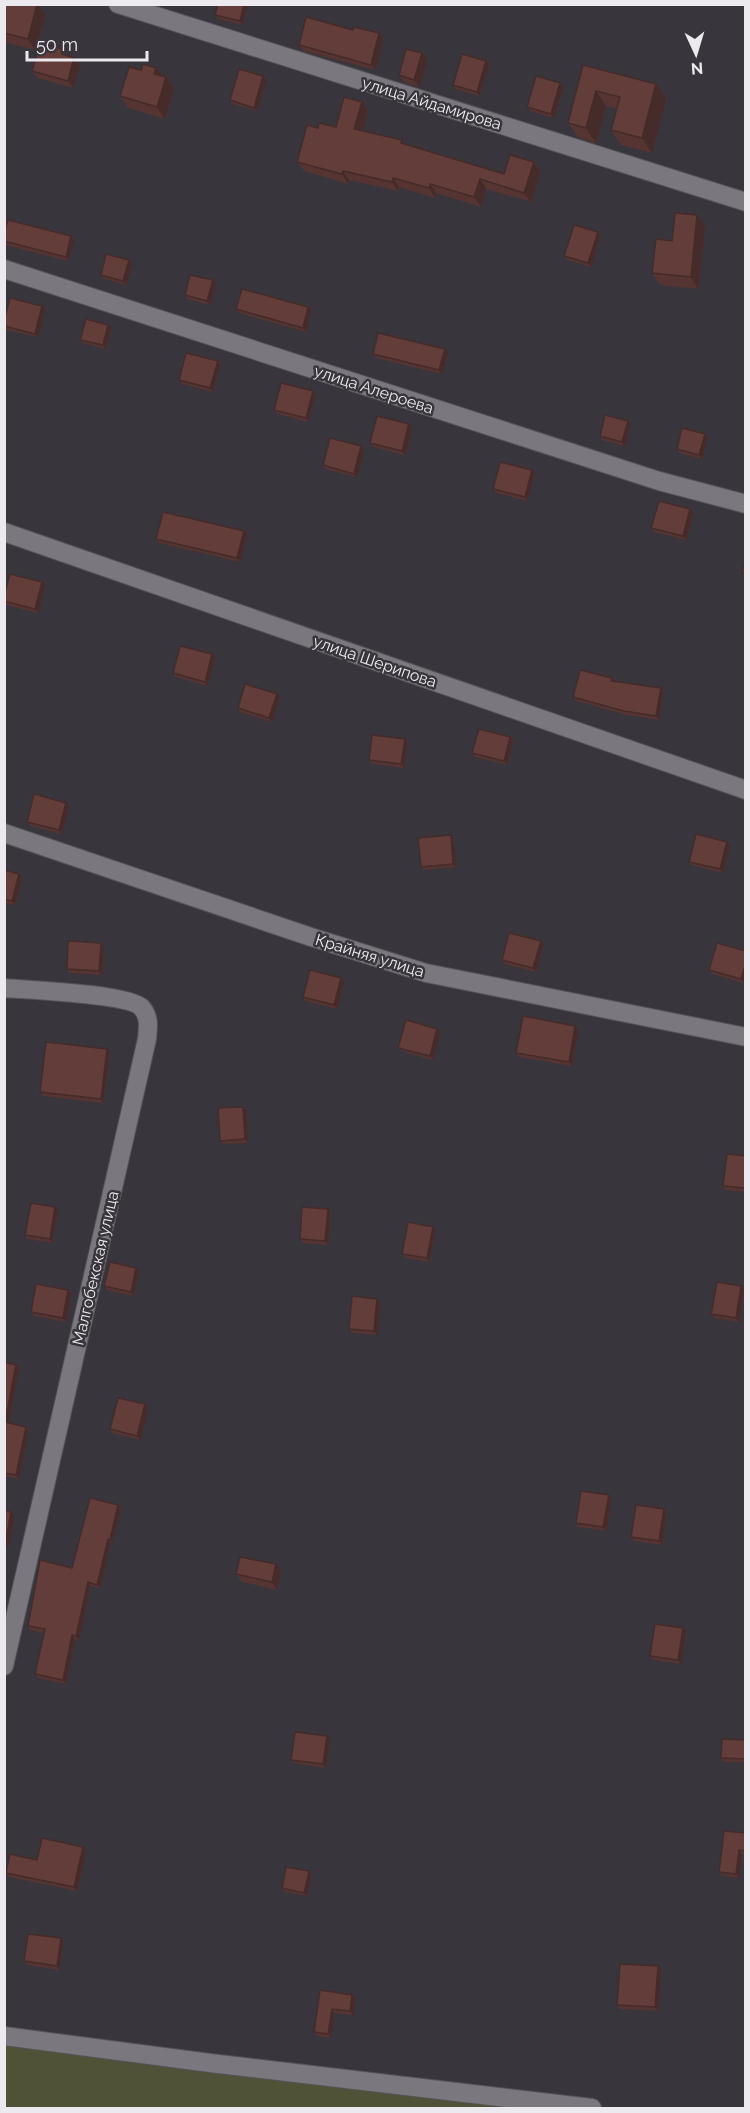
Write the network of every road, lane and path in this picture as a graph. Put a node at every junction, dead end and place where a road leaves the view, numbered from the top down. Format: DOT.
graph roads {
  1 [pos="118,4"];
  2 [pos="746,202"];
  3 [pos="4,269"];
  4 [pos="746,504"];
  5 [pos="4,532"];
  6 [pos="746,790"];
  7 [pos="4,833"];
  8 [pos="4,988"];
  9 [pos="746,1037"];
  10 [pos="4,1666"];
  11 [pos="4,2036"];
  12 [pos="592,2109"];
  1 -- 2 [label="street, улица Айдамирова"];
  3 -- 4 [label="street, улица Алероева"];
  5 -- 6 [label="street, улица Шерипова"];
  7 -- 9 [label="street, Крайняя улица"];
  8 -- 10 [label="street, Малгобекская улица"];
  11 -- 12 [label="street"];
}
